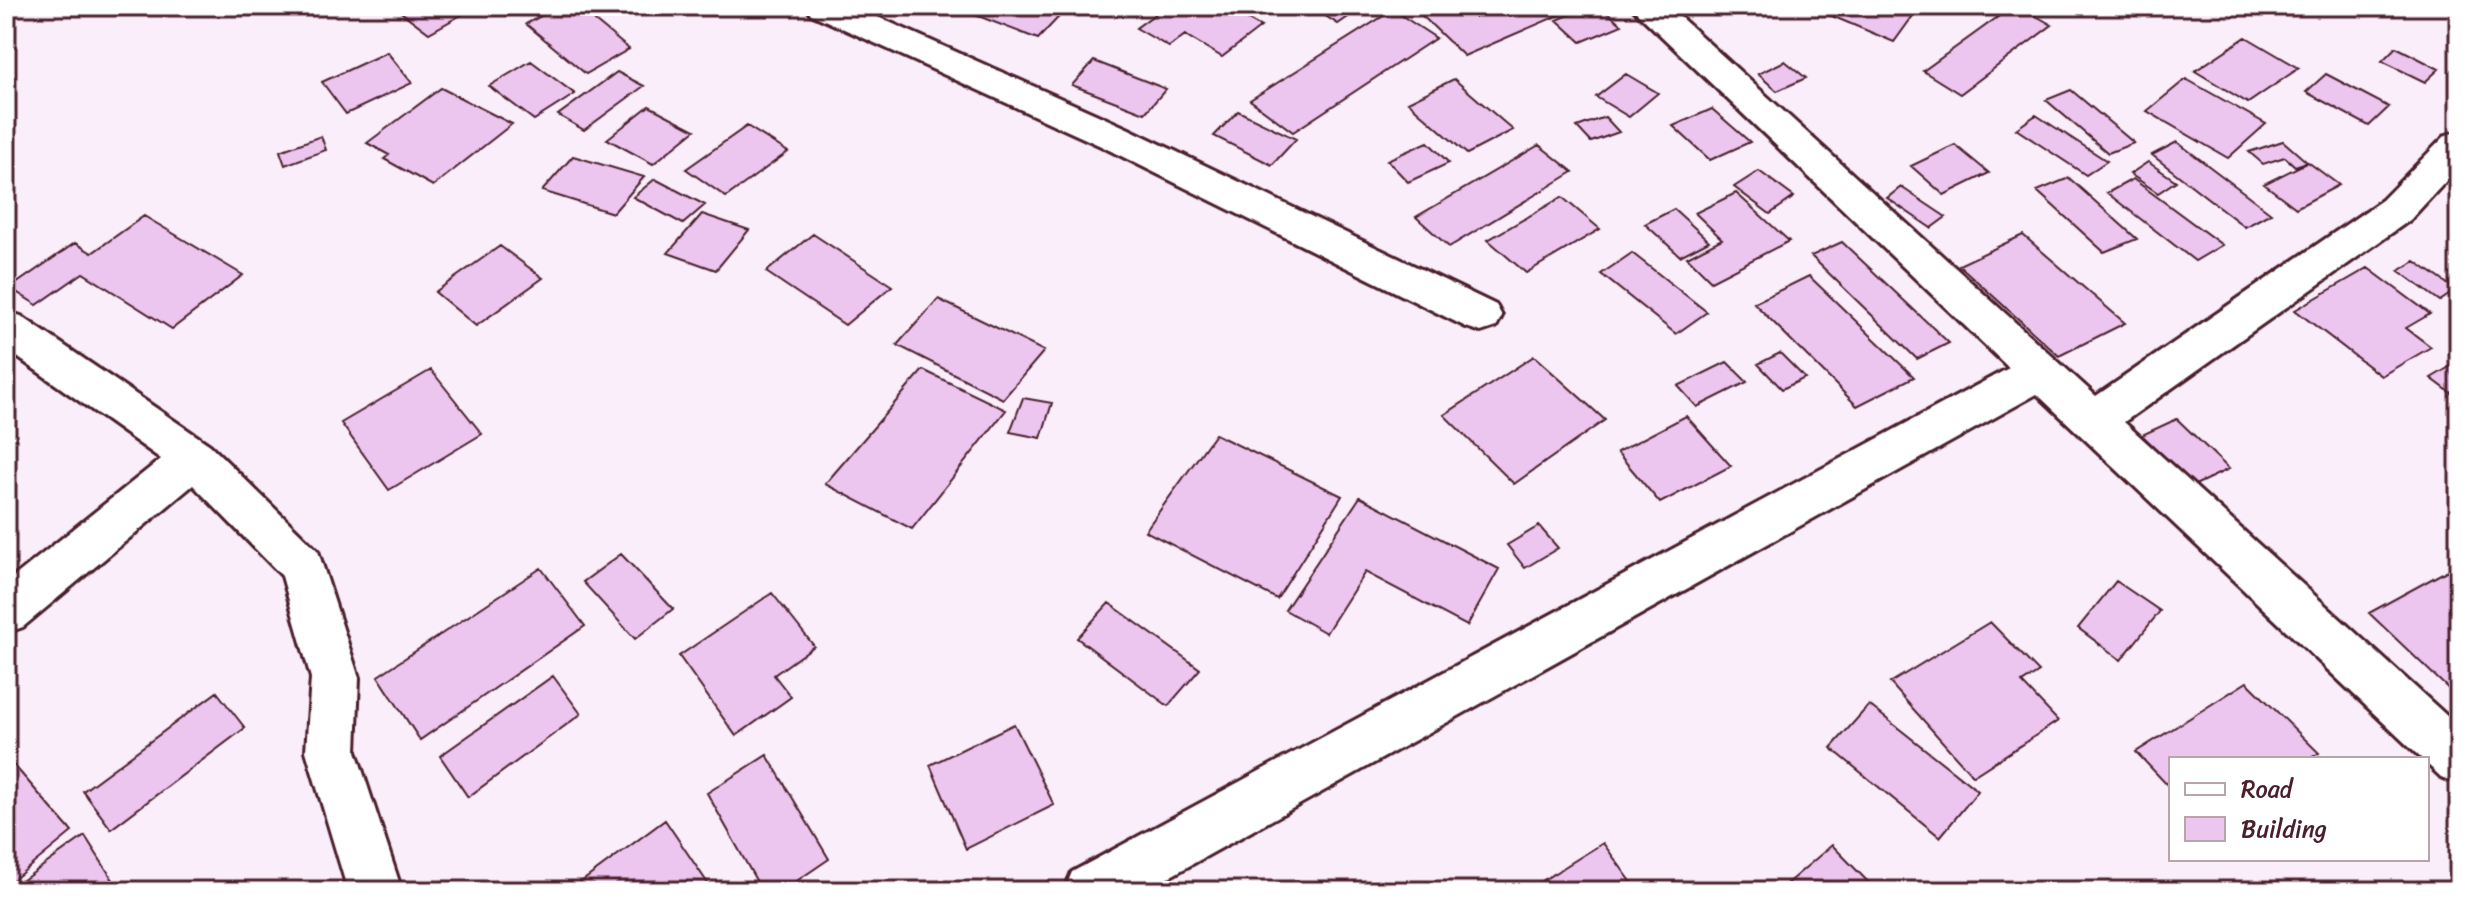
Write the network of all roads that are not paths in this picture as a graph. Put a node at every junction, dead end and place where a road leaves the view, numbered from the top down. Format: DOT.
graph roads {
  1 [pos="823,6"];
  2 [pos="1647,6"];
  3 [pos="2459,144"];
  4 [pos="1481,316"];
  5 [pos="6,327"];
  6 [pos="2040,372"];
  7 [pos="2092,421"];
  8 [pos="194,458"];
  9 [pos="6,612"];
  10 [pos="2459,760"];
  11 [pos="375,891"];
  12 [pos="1091,891"];
  1 -- 4 [label="street"];
  2 -- 6 [label="street"];
  3 -- 7 [label="street"];
  5 -- 8 [label="street"];
  6 -- 7 [label="street"];
  6 -- 12 [label="street"];
  7 -- 10 [label="street"];
  8 -- 9 [label="street"];
  8 -- 11 [label="street"];
}
